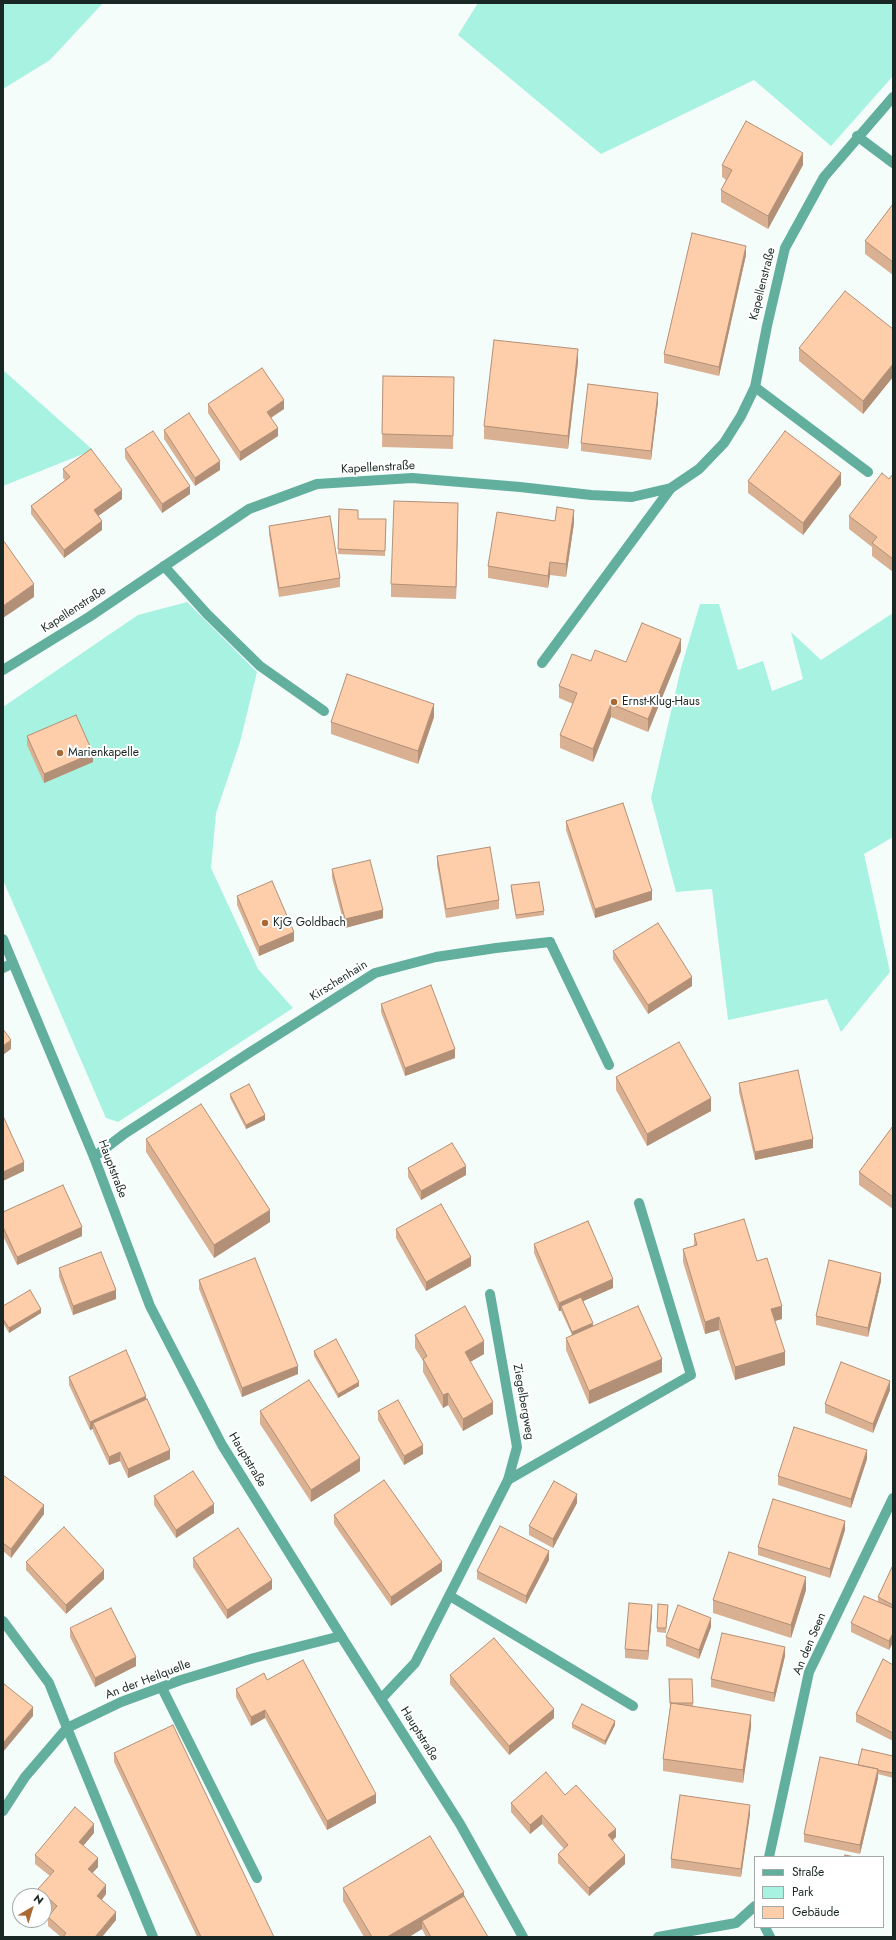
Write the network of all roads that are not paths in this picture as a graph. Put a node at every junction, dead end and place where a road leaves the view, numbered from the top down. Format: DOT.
graph roads {
  1 [pos="893,97"];
  2 [pos="857,136"];
  3 [pos="893,163"];
  4 [pos="755,387"];
  5 [pos="868,472"];
  6 [pos="671,488"];
  7 [pos="164,566"];
  8 [pos="542,663"];
  9 [pos="3,670"];
  10 [pos="324,710"];
  11 [pos="3,939"];
  12 [pos="13,963"];
  13 [pos="3,968"];
  14 [pos="609,1065"];
  15 [pos="94,1157"];
  16 [pos="639,1203"];
  17 [pos="490,1294"];
  18 [pos="508,1480"];
  19 [pos="893,1498"];
  20 [pos="450,1596"];
  21 [pos="3,1621"];
  22 [pos="341,1636"];
  23 [pos="162,1688"];
  24 [pos="381,1699"];
  25 [pos="633,1706"];
  26 [pos="68,1728"];
  27 [pos="3,1811"];
  28 [pos="769,1856"];
  29 [pos="257,1878"];
  30 [pos="754,1909"];
  31 [pos="765,1928"];
  32 [pos="153,1937"];
  33 [pos="523,1937"];
  34 [pos="658,1937"];
  35 [pos="770,1937"];
  1 -- 2 [label="street, Kapellenstraße"];
  2 -- 3 [label="street"];
  2 -- 4 [label="street, Kapellenstraße"];
  4 -- 5 [label="street"];
  4 -- 6 [label="street, Kapellenstraße"];
  6 -- 7 [label="street, Kapellenstraße"];
  6 -- 8 [label="street"];
  7 -- 9 [label="street, Kapellenstraße"];
  7 -- 10 [label="street"];
  11 -- 12 [label="street, Hauptstraße"];
  12 -- 13 [label="street"];
  12 -- 15 [label="street, Hauptstraße"];
  14 -- 15 [label="street, Kirschenhain"];
  15 -- 22 [label="street, Hauptstraße"];
  16 -- 18 [label="street"];
  17 -- 18 [label="street, Ziegelbergweg"];
  18 -- 20 [label="street, Ziegelbergweg"];
  19 -- 28 [label="street, An den Seen"];
  20 -- 24 [label="street, Ziegelbergweg"];
  20 -- 25 [label="street"];
  21 -- 26 [label="street"];
  22 -- 23 [label="street, An der Heilquelle"];
  22 -- 24 [label="street, Hauptstraße"];
  23 -- 26 [label="street, An der Heilquelle"];
  23 -- 29 [label="street"];
  24 -- 33 [label="street, Hauptstraße"];
  26 -- 27 [label="street, An der Heilquelle"];
  26 -- 32 [label="street"];
  30 -- 34 [label="street"];
  31 -- 35 [label="street"];
}
